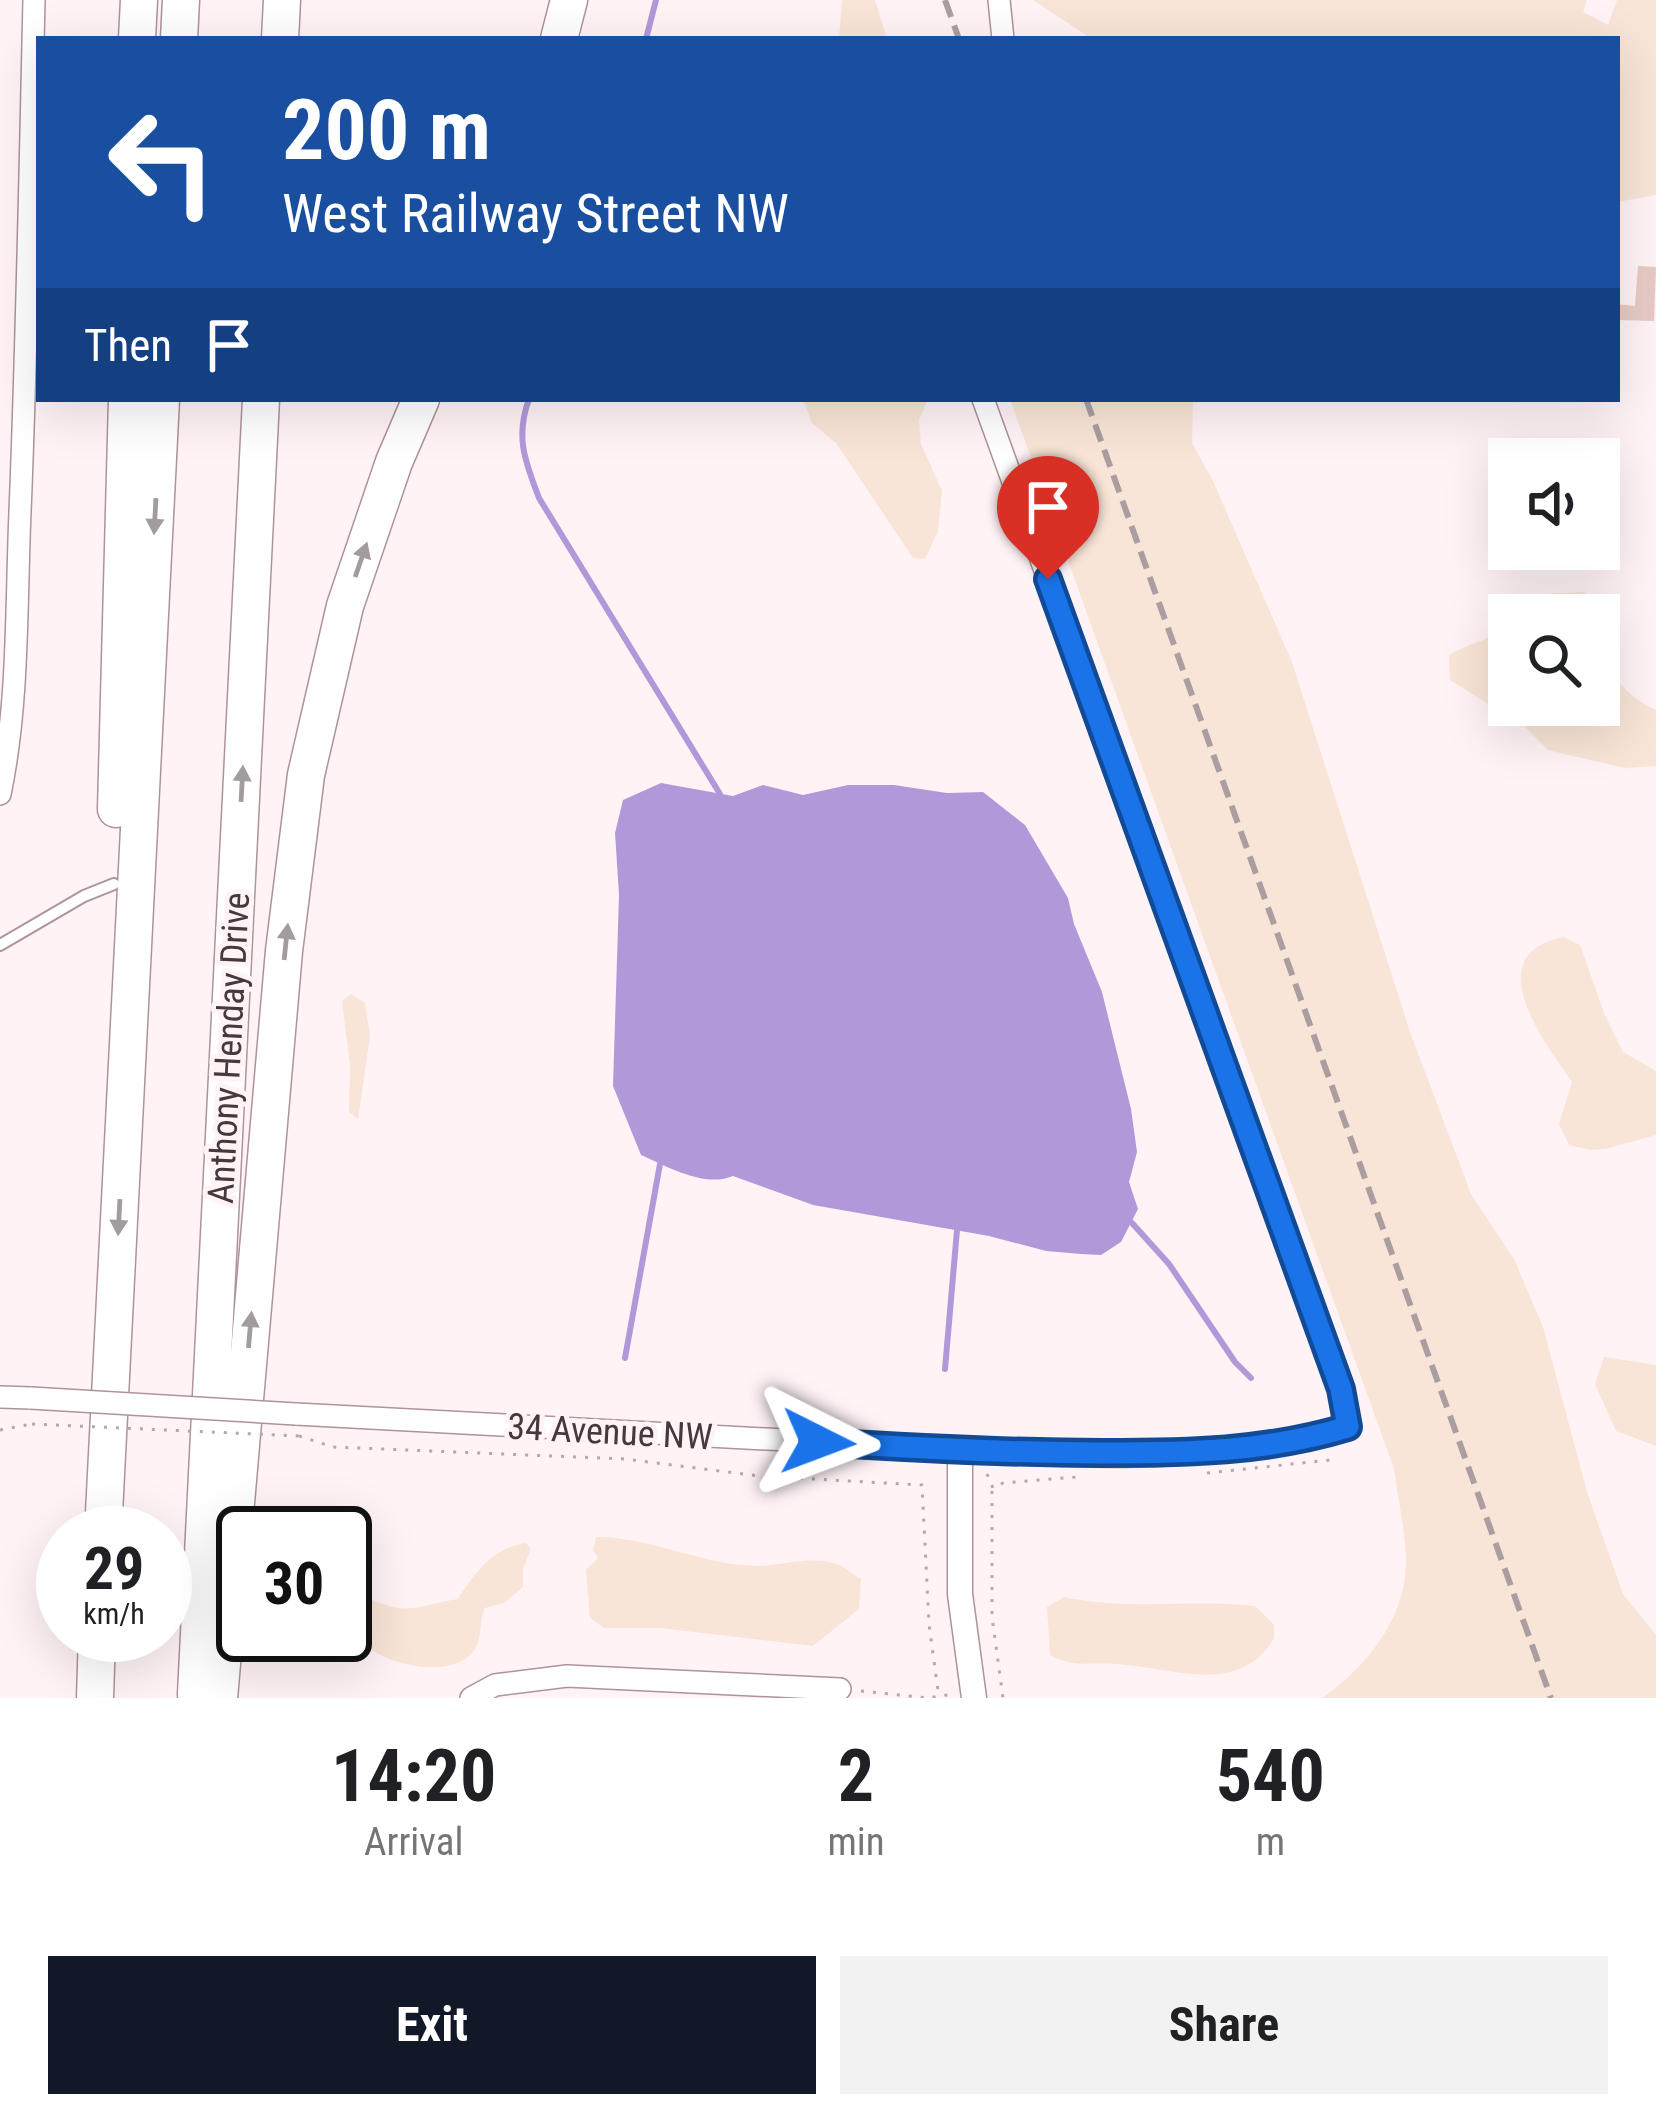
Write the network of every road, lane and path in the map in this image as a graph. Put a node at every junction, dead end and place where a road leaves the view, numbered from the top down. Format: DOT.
graph roads {
  1 [pos="34,0"];
  2 [pos="139,0"];
  3 [pos="181,0"];
  4 [pos="281,0"];
  5 [pos="569,0"];
  6 [pos="999,0"];
  7 [pos="137,36"];
  8 [pos="179,36"];
  9 [pos="280,36"];
  10 [pos="560,36"];
  11 [pos="1003,36"];
  12 [pos="127,402"];
  13 [pos="161,402"];
  14 [pos="261,402"];
  15 [pos="420,402"];
  16 [pos="984,402"];
  17 [pos="0,794"];
  18 [pos="113,884"];
  19 [pos="0,945"];
  20 [pos="125,1100"];
  21 [pos="0,1397"];
  22 [pos="297,1425"];
  23 [pos="0,1430"];
  24 [pos="960,1450"];
  25 [pos="993,1488"];
  26 [pos="104,1506"];
  27 [pos="97,1662"];
  28 [pos="840,1689"];
  29 [pos="973,1695"];
  30 [pos="939,1697"];
  31 [pos="95,1698"];
  32 [pos="196,1698"];
  33 [pos="219,1698"];
  34 [pos="471,1698"];
  35 [pos="1004,1698"];
  1 -- 17 [label="street"];
  2 -- 7 [label="highway"];
  3 -- 8 [label="highway"];
  4 -- 9 [label="highway"];
  5 -- 10 [label="highway"];
  6 -- 11 [label="street"];
  12 -- 18 [label="highway"];
  13 -- 20 [label="highway, one-way"];
  32 -- 14 [label="highway, Anthony Henday Drive, one-way"];
  33 -- 15 [label="highway, one-way"];
  16 -- 24 [label="street, 34 Avenue NW"];
  18 -- 19 [label="lane"];
  18 -- 20 [label="highway"];
  20 -- 26 [label="highway, one-way"];
  21 -- 22 [label="street, 34 Avenue NW, bridge"];
  22 -- 23 [label="path, bridge"];
  22 -- 24 [label="street, 34 Avenue NW"];
  22 -- 30 [label="path"];
  24 -- 29 [label="street"];
  25 -- 35 [label="path"];
  27 -- 31 [label="highway"];
  28 -- 30 [label="path"];
  28 -- 34 [label="street"];
  29 -- 30 [label="path"];
}
